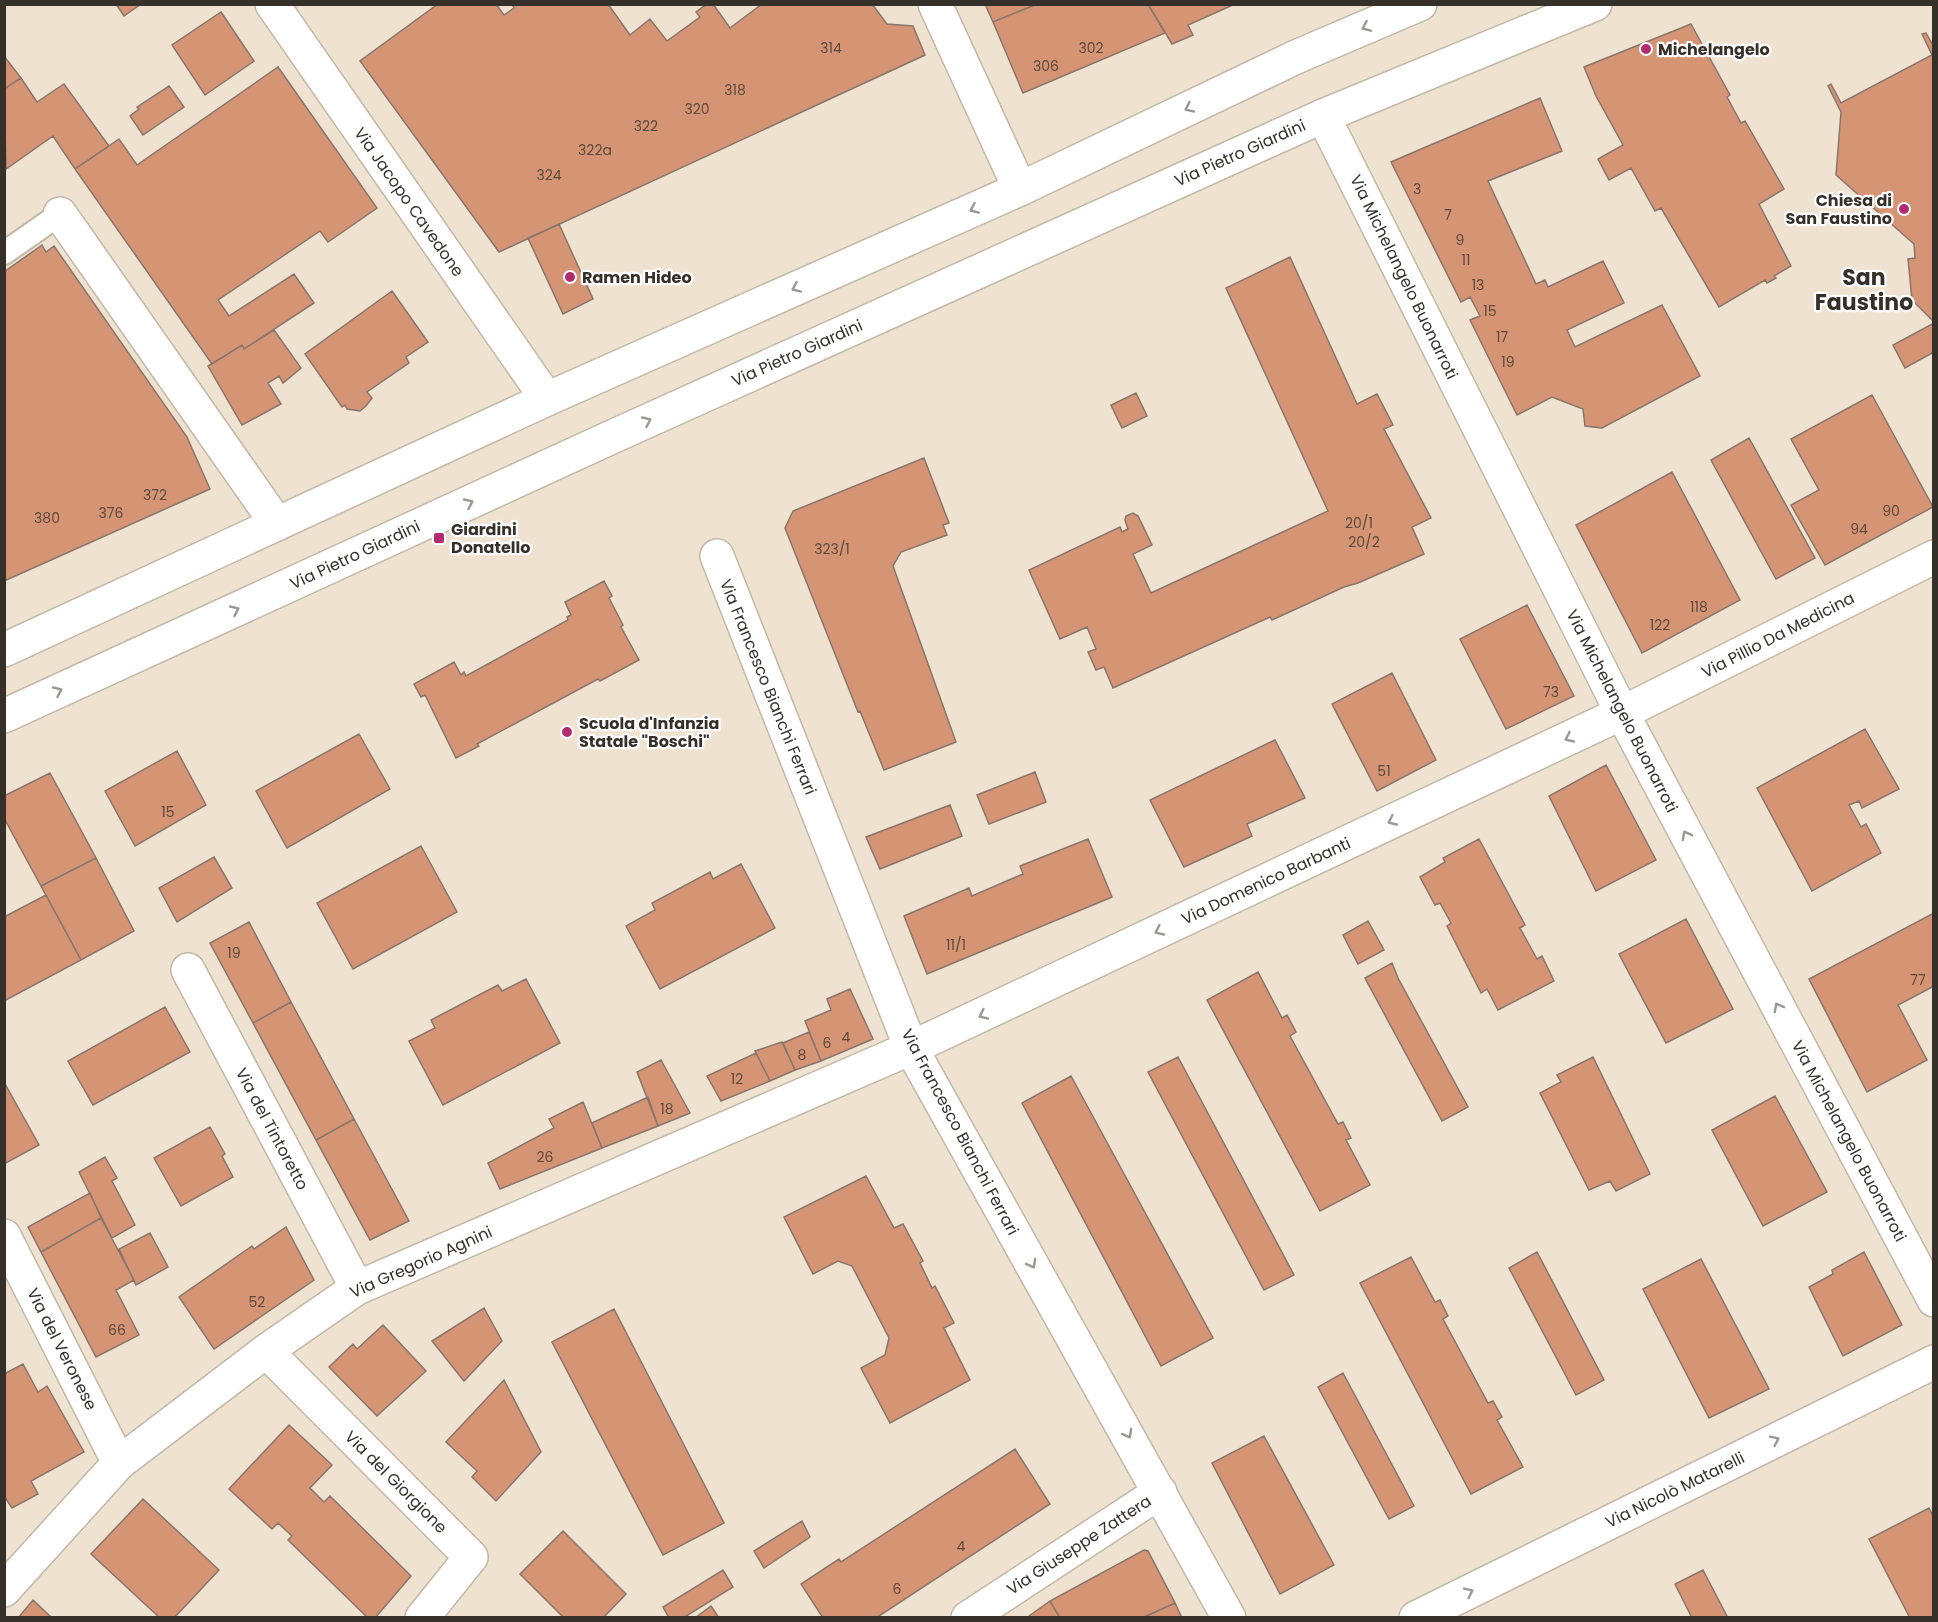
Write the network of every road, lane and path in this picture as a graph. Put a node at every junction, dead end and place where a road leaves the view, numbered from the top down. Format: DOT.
graph roads {
  1 [pos="272,4"];
  2 [pos="935,4"];
  3 [pos="1595,4"];
  4 [pos="1403,8"];
  5 [pos="1323,116"];
  6 [pos="1020,189"];
  7 [pos="60,214"];
  8 [pos="4,253"];
  9 [pos="547,399"];
  10 [pos="277,524"];
  11 [pos="717,556"];
  12 [pos="1934,557"];
  13 [pos="4,650"];
  14 [pos="1622,713"];
  15 [pos="4,716"];
  16 [pos="188,970"];
  17 [pos="911,1048"];
  18 [pos="4,1236"];
  19 [pos="357,1288"];
  20 [pos="1934,1300"];
  21 [pos="266,1351"];
  22 [pos="1934,1362"];
  23 [pos="119,1463"];
  24 [pos="1160,1492"];
  25 [pos="4,1590"];
  26 [pos="422,1617"];
  27 [pos="968,1617"];
  28 [pos="1229,1617"];
  29 [pos="1416,1617"];
  1 -- 9 [label="street, Via Jacopo Cavedone"];
  2 -- 6 [label="street"];
  3 -- 5 [label="street, Via Pietro Giardini"];
  4 -- 6 [label="street, one-way"];
  5 -- 14 [label="street, Via Michelangelo Buonarroti"];
  15 -- 5 [label="street, Via Pietro Giardini, one-way"];
  6 -- 9 [label="street, one-way"];
  7 -- 8 [label="lane"];
  7 -- 10 [label="street"];
  9 -- 10 [label="street"];
  10 -- 13 [label="street"];
  11 -- 17 [label="street, Via Francesco Bianchi Ferrari"];
  12 -- 14 [label="street, Via Pillio Da Medicina"];
  14 -- 17 [label="street, Via Domenico Barbanti, one-way"];
  20 -- 14 [label="street, Via Michelangelo Buonarroti, one-way"];
  16 -- 19 [label="street, Via del Tintoretto"];
  17 -- 19 [label="street, Via Gregorio Agnini"];
  17 -- 24 [label="street, Via Francesco Bianchi Ferrari, one-way"];
  18 -- 23 [label="street, Via del Veronese"];
  19 -- 21 [label="street, Via Gregorio Agnini"];
  21 -- 23 [label="street, Via Gregorio Agnini"];
  21 -- 26 [label="street, Via del Giorgione"];
  29 -- 22 [label="street, Via Nicolò Matarelli, one-way"];
  23 -- 25 [label="street, Via Gregorio Agnini"];
  24 -- 27 [label="street, Via Giuseppe Zattera"];
  24 -- 28 [label="street, Via Francesco Bianchi Ferrari"];
}
